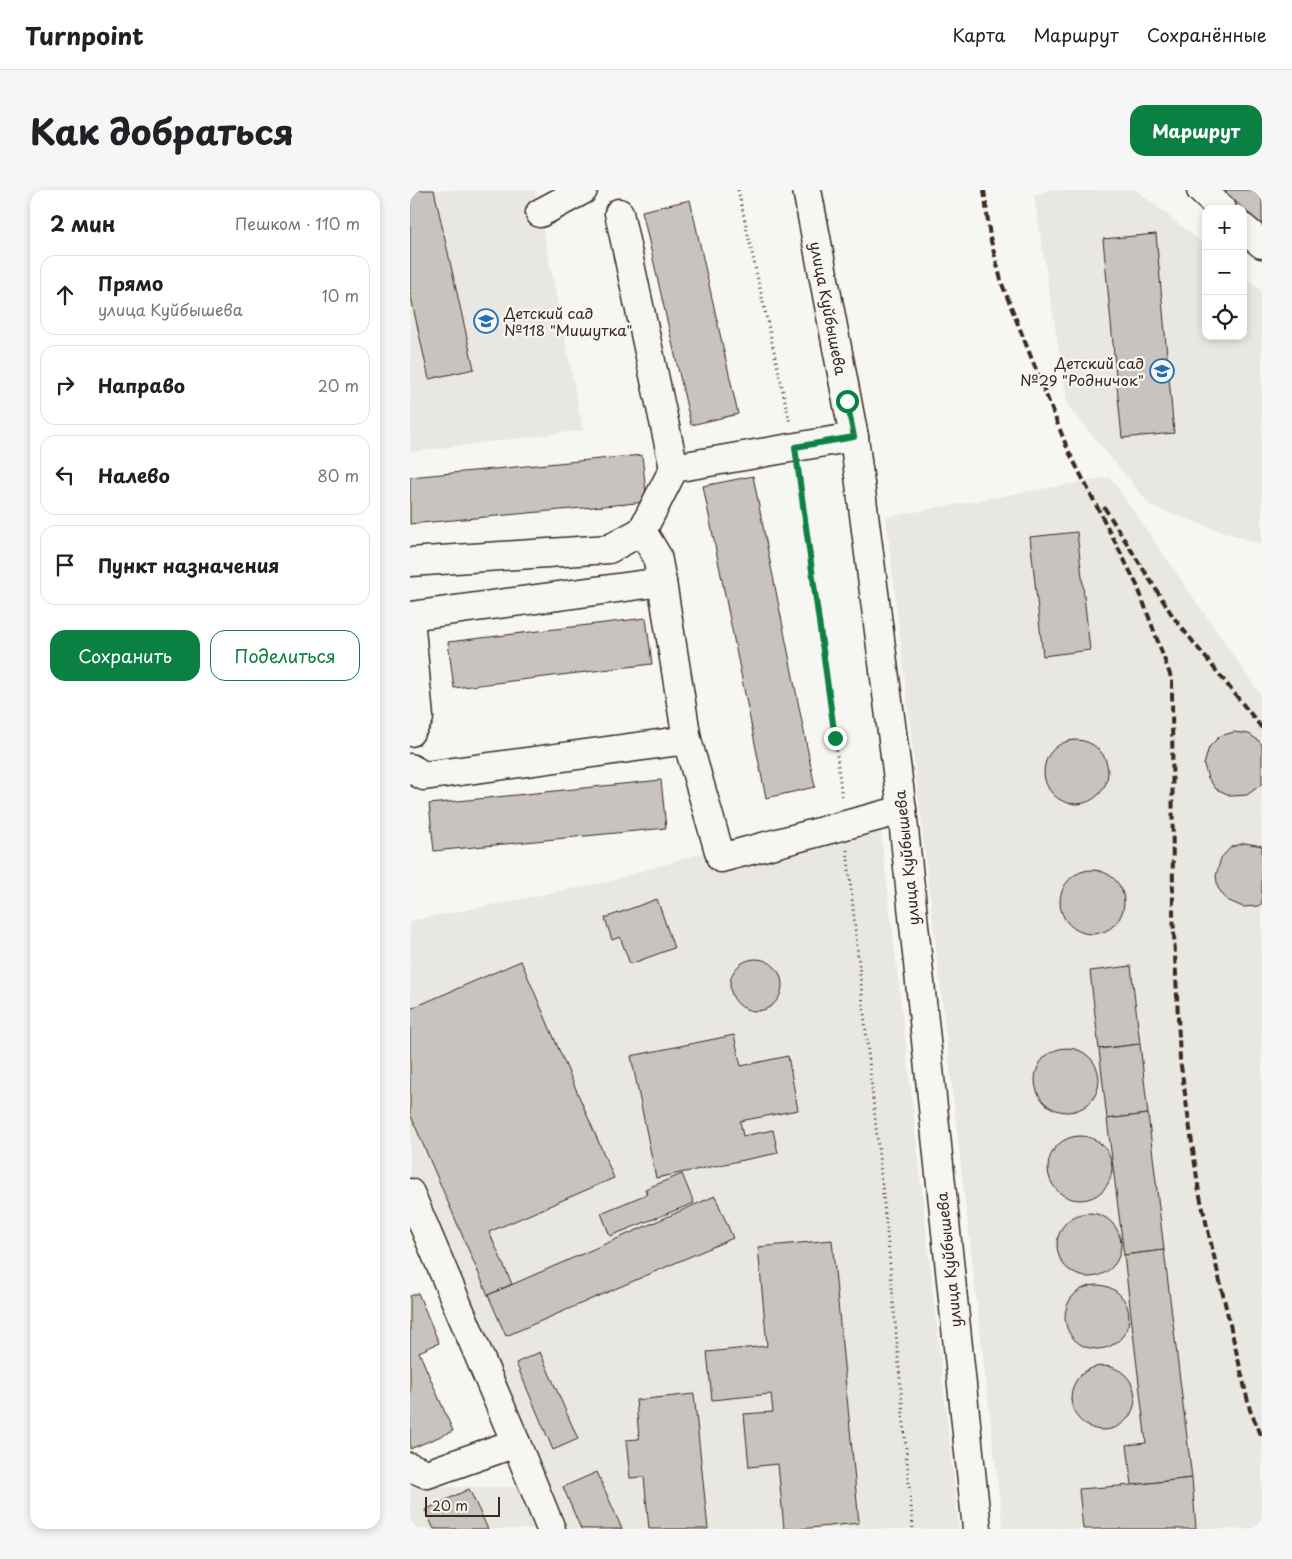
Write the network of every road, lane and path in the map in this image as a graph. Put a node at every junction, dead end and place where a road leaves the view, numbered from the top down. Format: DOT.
graph roads {
  1 [pos="583,190"];
  2 [pos="738,190"];
  3 [pos="807,190"];
  4 [pos="1201,190"];
  5 [pos="1218,205"];
  6 [pos="540,213"];
  7 [pos="619,213"];
  8 [pos="1247,231"];
  9 [pos="1262,244"];
  10 [pos="854,437"];
  11 [pos="795,447"];
  12 [pos="674,468"];
  13 [pos="642,531"];
  14 [pos="410,562"];
  15 [pos="662,582"];
  16 [pos="410,617"];
  17 [pos="410,732"];
  18 [pos="687,740"];
  19 [pos="410,768"];
  20 [pos="843,808"];
  21 [pos="902,810"];
  22 [pos="847,847"];
  23 [pos="410,1193"];
  24 [pos="420,1245"];
  25 [pos="516,1443"];
  26 [pos="410,1467"];
  27 [pos="552,1529"];
  28 [pos="913,1529"];
  29 [pos="977,1529"];
  1 -- 6 [label="main road"];
  2 -- 11 [label="path"];
  3 -- 10 [label="main road, улица Куйбышева"];
  4 -- 5 [label="main road"];
  7 -- 12 [label="main road"];
  8 -- 9 [label="main road"];
  10 -- 11 [label="main road"];
  10 -- 21 [label="main road, улица Куйбышева"];
  11 -- 12 [label="main road"];
  11 -- 20 [label="path"];
  12 -- 13 [label="main road"];
  13 -- 14 [label="main road"];
  13 -- 15 [label="main road"];
  15 -- 16 [label="main road"];
  15 -- 18 [label="main road"];
  16 -- 17 [label="main road"];
  18 -- 19 [label="main road"];
  18 -- 21 [label="main road"];
  21 -- 29 [label="main road, улица Куйбышева"];
  22 -- 28 [label="path"];
  23 -- 24 [label="main road"];
  24 -- 25 [label="main road"];
  25 -- 26 [label="main road"];
  25 -- 27 [label="main road"];
}
